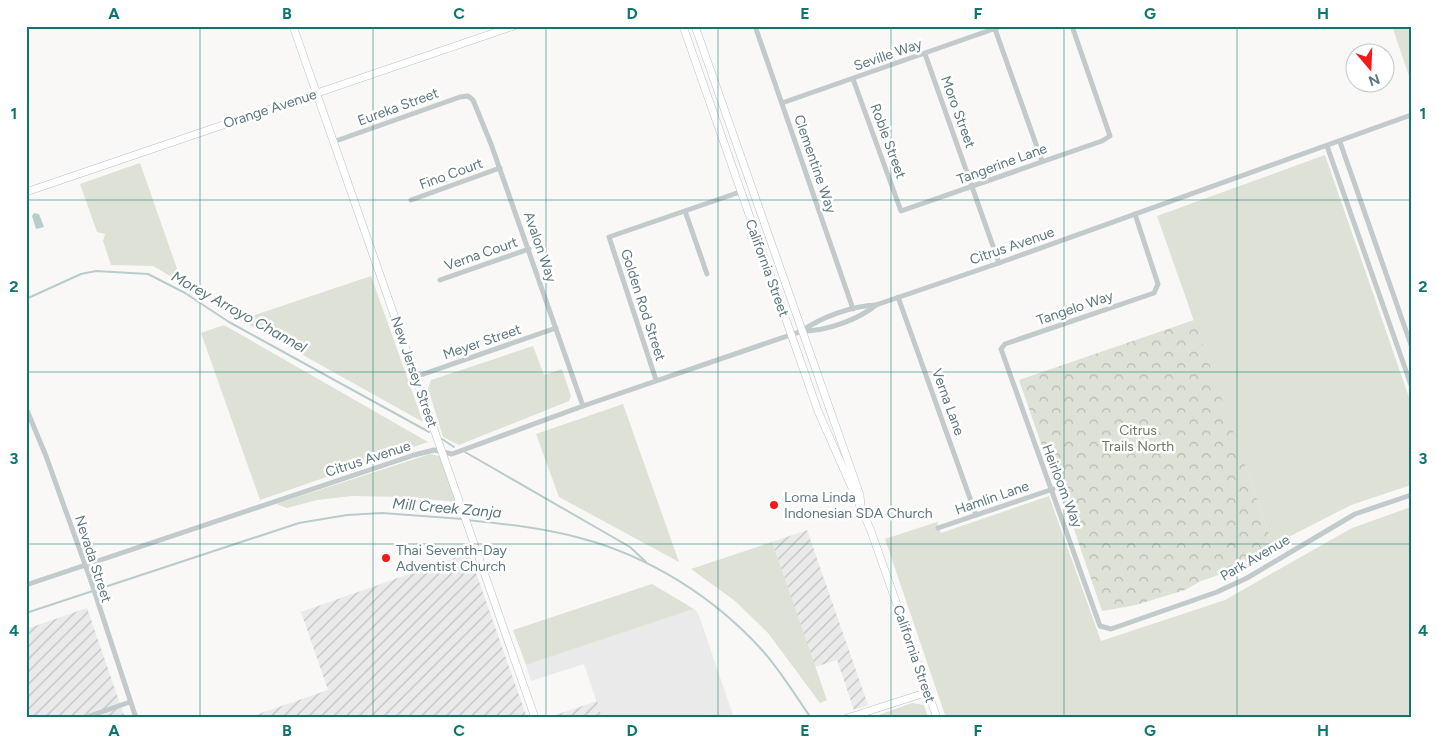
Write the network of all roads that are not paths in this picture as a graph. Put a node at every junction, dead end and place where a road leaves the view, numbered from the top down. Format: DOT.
graph roads {
  1 [pos="293,26"];
  2 [pos="514,26"];
  3 [pos="683,26"];
  4 [pos="695,26"];
  5 [pos="1002,26"];
  6 [pos="1072,26"];
  7 [pos="756,27"];
  8 [pos="995,28"];
  9 [pos="925,54"];
  10 [pos="853,79"];
  11 [pos="317,94"];
  12 [pos="471,97"];
  13 [pos="782,103"];
  14 [pos="1411,116"];
  15 [pos="333,142"];
  16 [pos="1340,142"];
  17 [pos="1327,146"];
  18 [pos="1042,161"];
  19 [pos="500,168"];
  20 [pos="972,186"];
  21 [pos="26,192"];
  22 [pos="740,192"];
  23 [pos="410,200"];
  24 [pos="685,211"];
  25 [pos="901,211"];
  26 [pos="1135,214"];
  27 [pos="528,250"];
  28 [pos="999,263"];
  29 [pos="707,274"];
  30 [pos="440,280"];
  31 [pos="898,297"];
  32 [pos="876,305"];
  33 [pos="853,309"];
  34 [pos="1401,315"];
  35 [pos="1388,319"];
  36 [pos="556,328"];
  37 [pos="802,331"];
  38 [pos="791,334"];
  39 [pos="1411,345"];
  40 [pos="1001,349"];
  41 [pos="416,377"];
  42 [pos="656,380"];
  43 [pos="1411,385"];
  44 [pos="584,406"];
  45 [pos="26,408"];
  46 [pos="442,451"];
  47 [pos="1053,489"];
  48 [pos="1411,495"];
  49 [pos="861,506"];
  50 [pos="976,515"];
  51 [pos="938,528"];
  52 [pos="85,566"];
  53 [pos="26,586"];
  54 [pos="1105,629"];
  55 [pos="928,692"];
  56 [pos="130,702"];
  57 [pos="84,718"];
  58 [pos="136,718"];
  59 [pos="535,718"];
  60 [pos="847,718"];
  61 [pos="936,718"];
  1 -- 11 [label="street, New Jersey Street"];
  2 -- 11 [label="street, Orange Avenue"];
  3 -- 22 [label="street, California Street"];
  4 -- 37 [label="street, California Street"];
  5 -- 8 [label="street, Seville Way"];
  6 -- 18 [label="street, Tangerine Lane"];
  7 -- 13 [label="street, Clementine Way"];
  8 -- 9 [label="street, Seville Way"];
  8 -- 18 [label="street"];
  9 -- 10 [label="street, Seville Way"];
  9 -- 20 [label="street, Moro Street"];
  10 -- 13 [label="street, Seville Way"];
  10 -- 25 [label="street, Roble Street"];
  11 -- 15 [label="street, New Jersey Street"];
  11 -- 21 [label="street, Orange Avenue"];
  12 -- 15 [label="street, Eureka Street"];
  12 -- 19 [label="street, Avalon Way"];
  13 -- 33 [label="street, Clementine Way"];
  14 -- 16 [label="street, Citrus Avenue"];
  15 -- 41 [label="street, New Jersey Street"];
  16 -- 17 [label="street, Citrus Avenue"];
  16 -- 34 [label="street"];
  17 -- 26 [label="street, Citrus Avenue"];
  17 -- 35 [label="street"];
  18 -- 20 [label="street, Tangerine Lane"];
  19 -- 23 [label="street, Fino Court"];
  19 -- 27 [label="street, Avalon Way"];
  20 -- 25 [label="street, Tangerine Lane"];
  20 -- 28 [label="street, Moro Street"];
  22 -- 24 [label="street"];
  22 -- 38 [label="street, California Street"];
  24 -- 29 [label="street"];
  24 -- 42 [label="street, Golden Rod Street"];
  26 -- 28 [label="street, Citrus Avenue"];
  26 -- 40 [label="street, Tangelo Way"];
  27 -- 30 [label="street, Verna Court"];
  27 -- 36 [label="street, Avalon Way"];
  28 -- 31 [label="street, Citrus Avenue"];
  31 -- 32 [label="street, Citrus Avenue"];
  31 -- 50 [label="street, Verna Lane"];
  32 -- 33 [label="street, Citrus Avenue"];
  32 -- 37 [label="street, Citrus Avenue"];
  33 -- 37 [label="street, Citrus Avenue"];
  34 -- 35 [label="street"];
  34 -- 39 [label="street"];
  35 -- 43 [label="street"];
  36 -- 41 [label="street, Meyer Street"];
  36 -- 44 [label="street, Avalon Way"];
  37 -- 38 [label="street, Citrus Avenue"];
  37 -- 49 [label="street, California Street"];
  38 -- 42 [label="street, Citrus Avenue"];
  38 -- 49 [label="street, California Street"];
  40 -- 47 [label="street, Heirloom Way"];
  41 -- 46 [label="street, New Jersey Street"];
  42 -- 44 [label="street, Citrus Avenue"];
  44 -- 46 [label="street, Citrus Avenue"];
  45 -- 52 [label="street, Nevada Street"];
  46 -- 52 [label="street, Citrus Avenue"];
  46 -- 59 [label="street, New Jersey Street"];
  47 -- 50 [label="street, Hamlin Lane"];
  47 -- 54 [label="street, Heirloom Way"];
  48 -- 54 [label="street, Park Avenue"];
  49 -- 55 [label="street, California Street"];
  50 -- 51 [label="street, Hamlin Lane"];
  52 -- 53 [label="street, Citrus Avenue"];
  52 -- 56 [label="street, Nevada Street"];
  55 -- 60 [label="street"];
  55 -- 61 [label="street, California Street"];
  56 -- 57 [label="street"];
  56 -- 58 [label="street, Nevada Street"];
}
